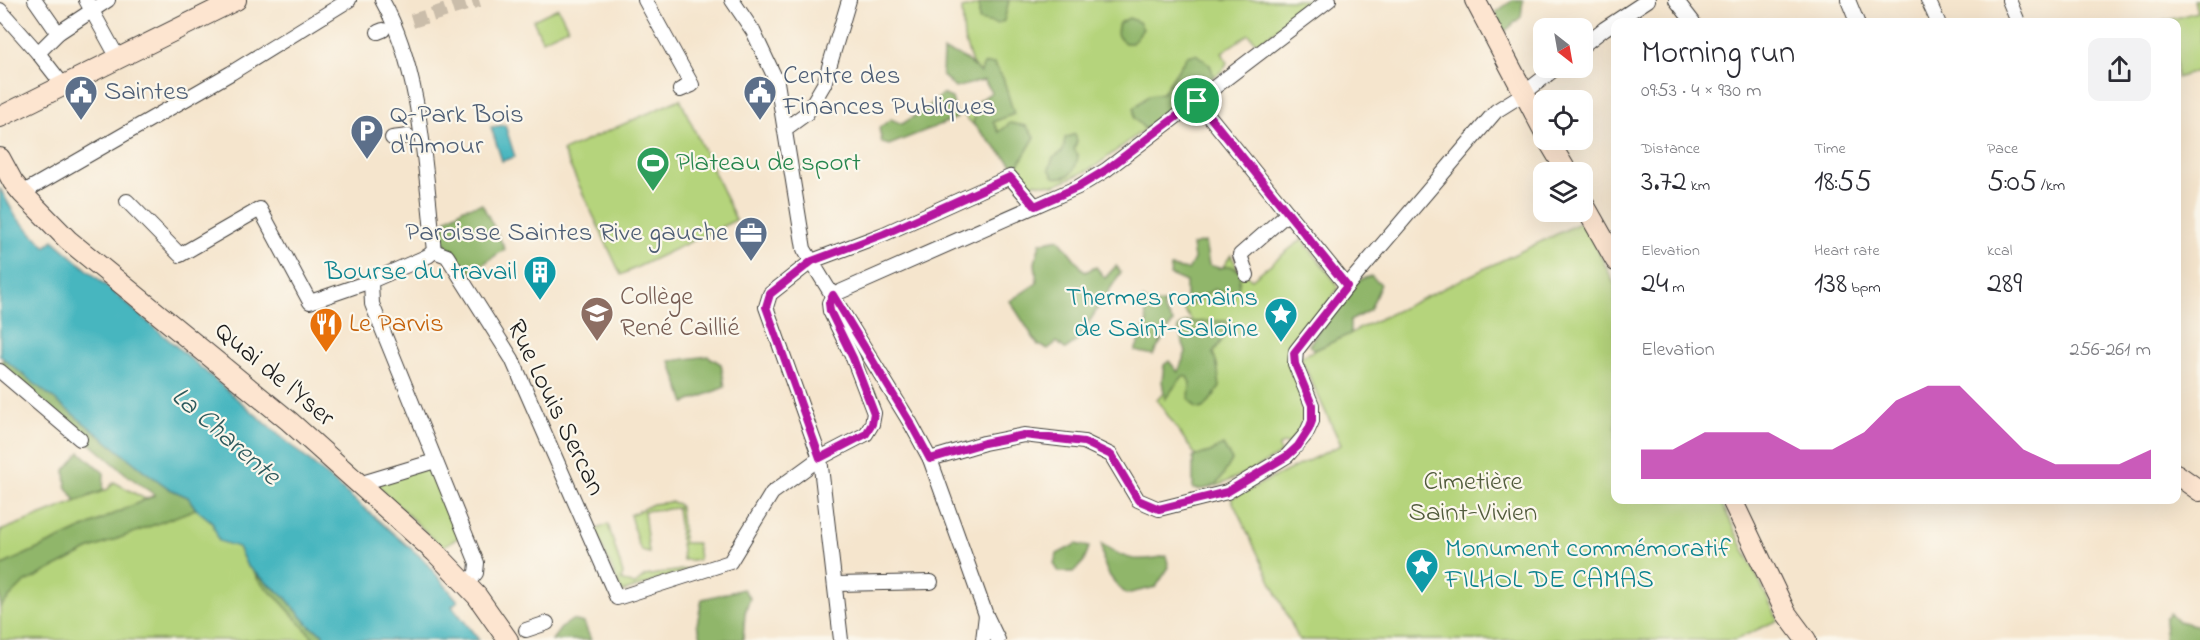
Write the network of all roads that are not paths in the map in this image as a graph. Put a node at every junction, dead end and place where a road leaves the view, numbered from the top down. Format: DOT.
graph roads {
  1 [pos="35,0"];
  2 [pos="108,0"];
  3 [pos="236,0"];
  4 [pos="349,0"];
  5 [pos="382,0"];
  6 [pos="645,0"];
  7 [pos="732,0"];
  8 [pos="849,0"];
  9 [pos="1329,0"];
  10 [pos="1475,0"];
  11 [pos="1648,0"];
  12 [pos="1676,0"];
  13 [pos="1848,0"];
  14 [pos="1929,0"];
  15 [pos="2009,0"];
  16 [pos="89,5"];
  17 [pos="0,10"];
  18 [pos="1621,18"];
  19 [pos="1690,18"];
  20 [pos="1855,18"];
  21 [pos="1936,18"];
  22 [pos="2016,18"];
  23 [pos="1611,24"];
  24 [pos="58,33"];
  25 [pos="1593,38"];
  26 [pos="38,53"];
  27 [pos="117,58"];
  28 [pos="1543,78"];
  29 [pos="63,85"];
  30 [pos="680,90"];
  31 [pos="1523,94"];
  32 [pos="1197,101"];
  33 [pos="1533,112"];
  34 [pos="0,117"];
  35 [pos="785,129"];
  36 [pos="415,135"];
  37 [pos="392,138"];
  38 [pos="0,158"];
  39 [pos="22,193"];
  40 [pos="127,201"];
  41 [pos="1035,206"];
  42 [pos="1288,213"];
  43 [pos="1593,221"];
  44 [pos="434,250"];
  45 [pos="1611,253"];
  46 [pos="812,261"];
  47 [pos="1247,275"];
  48 [pos="371,281"];
  49 [pos="1347,286"];
  50 [pos="833,295"];
  51 [pos="0,372"];
  52 [pos="884,398"];
  53 [pos="872,408"];
  54 [pos="80,439"];
  55 [pos="820,458"];
  56 [pos="930,459"];
  57 [pos="435,461"];
  58 [pos="2181,478"];
  59 [pos="359,484"];
  60 [pos="2200,491"];
  61 [pos="1734,504"];
  62 [pos="931,582"];
  63 [pos="467,584"];
  64 [pos="836,584"];
  65 [pos="986,615"];
  66 [pos="547,623"];
  67 [pos="515,635"];
  68 [pos="841,640"];
  69 [pos="983,640"];
  70 [pos="998,640"];
  71 [pos="1806,640"];
  1 -- 24 [label="street"];
  2 -- 16 [label="street"];
  3 -- 27 [label="street"];
  4 -- 39 [label="street"];
  5 -- 36 [label="street"];
  6 -- 30 [label="street"];
  7 -- 35 [label="street"];
  8 -- 35 [label="street"];
  9 -- 32 [label="street"];
  10 -- 31 [label="street"];
  11 -- 18 [label="street"];
  12 -- 19 [label="street"];
  13 -- 20 [label="street"];
  14 -- 21 [label="street"];
  15 -- 22 [label="street"];
  16 -- 24 [label="street"];
  16 -- 27 [label="street"];
  17 -- 26 [label="street"];
  23 -- 25 [label="street"];
  24 -- 26 [label="street"];
  26 -- 29 [label="street"];
  27 -- 29 [label="street"];
  28 -- 31 [label="street"];
  29 -- 34 [label="street"];
  31 -- 33 [label="street"];
  31 -- 49 [label="street"];
  32 -- 41 [label="street"];
  32 -- 42 [label="street"];
  35 -- 46 [label="street"];
  36 -- 37 [label="street"];
  36 -- 44 [label="street"];
  38 -- 39 [label="street, Quai de l'Yser"];
  39 -- 59 [label="street, Quai de l'Yser"];
  40 -- 48 [label="street"];
  41 -- 46 [label="street"];
  41 -- 50 [label="street"];
  42 -- 47 [label="street"];
  42 -- 49 [label="street"];
  43 -- 45 [label="street"];
  44 -- 48 [label="street"];
  44 -- 55 [label="street, Rue Louis Sercan"];
  46 -- 50 [label="street"];
  46 -- 55 [label="street"];
  48 -- 57 [label="street"];
  49 -- 56 [label="street"];
  50 -- 53 [label="street"];
  50 -- 56 [label="street"];
  51 -- 54 [label="street"];
  52 -- 53 [label="street"];
  53 -- 55 [label="street"];
  55 -- 64 [label="street"];
  56 -- 65 [label="street"];
  57 -- 59 [label="street"];
  57 -- 63 [label="street"];
  58 -- 60 [label="street"];
  59 -- 63 [label="street, Quai de l'Yser"];
  61 -- 71 [label="street"];
  62 -- 64 [label="street"];
  63 -- 67 [label="street, Quai de l'Yser"];
  64 -- 68 [label="street"];
  65 -- 69 [label="street"];
  65 -- 70 [label="street"];
  66 -- 67 [label="street"];
}
